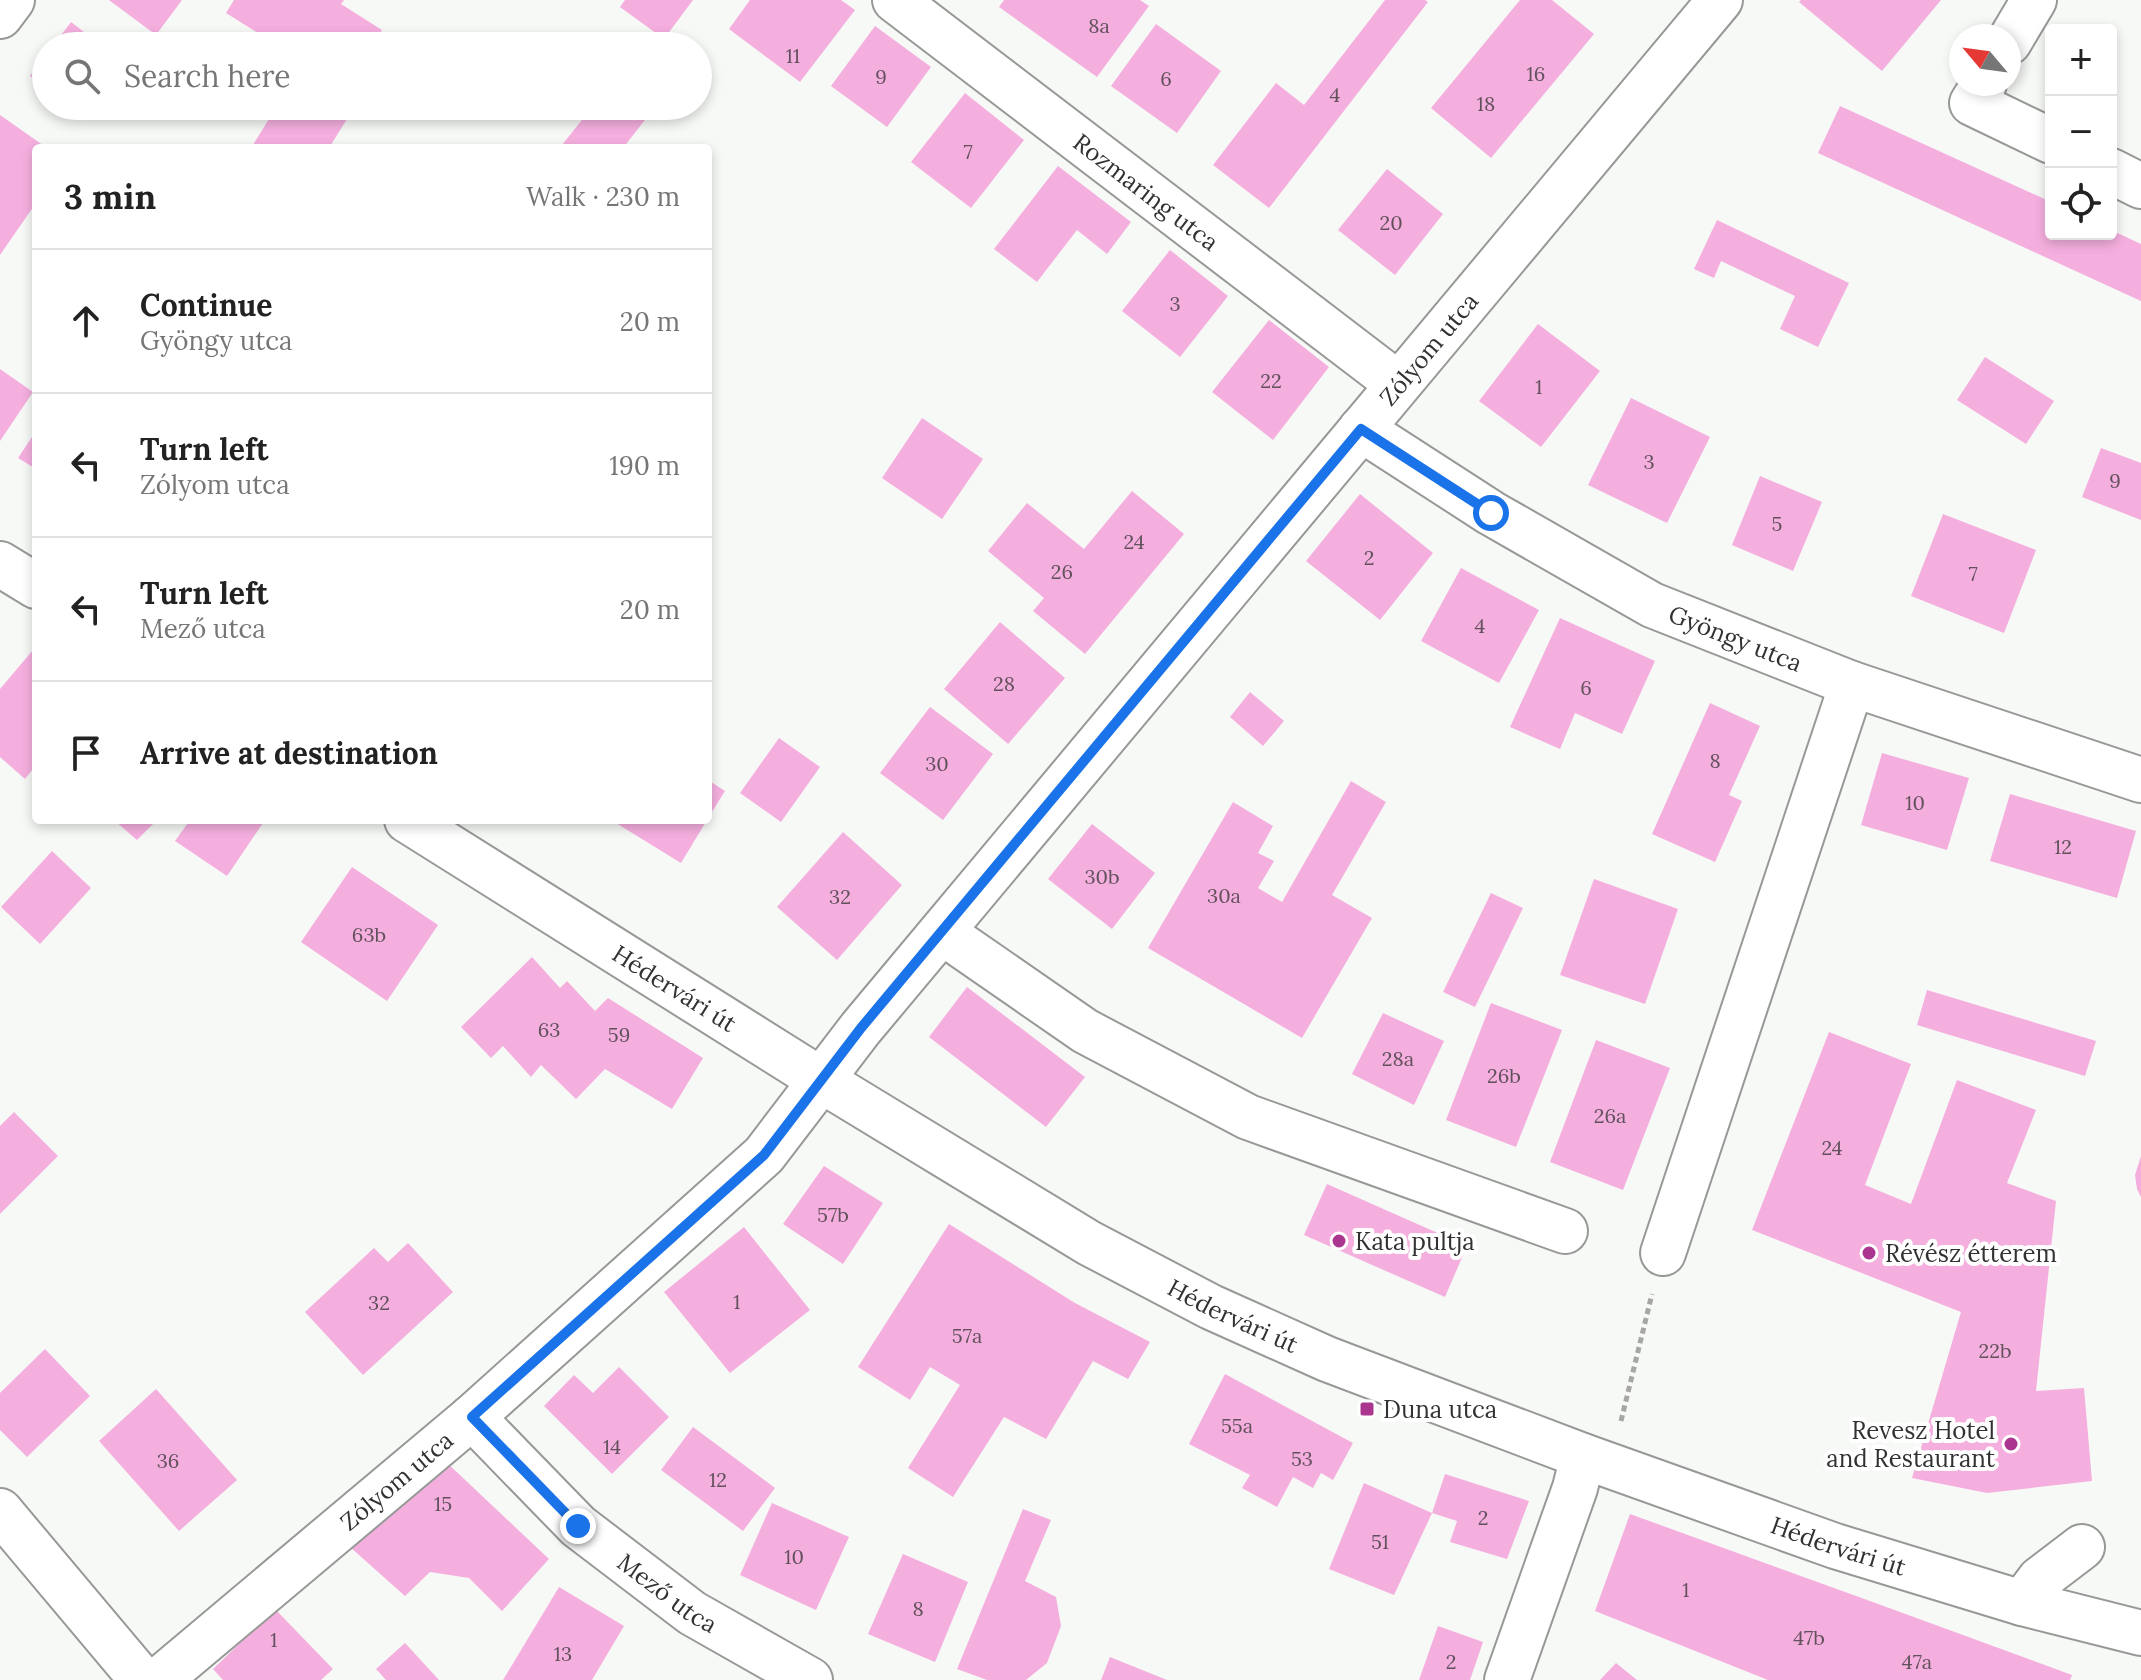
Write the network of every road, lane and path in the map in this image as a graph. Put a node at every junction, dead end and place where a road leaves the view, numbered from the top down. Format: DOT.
graph roads {
  1 [pos="12,0"];
  2 [pos="895,0"];
  3 [pos="1720,0"];
  4 [pos="2034,0"];
  5 [pos="0,16"];
  6 [pos="2020,24"];
  7 [pos="1976,96"];
  8 [pos="2045,138"];
  9 [pos="2117,174"];
  10 [pos="2141,186"];
  11 [pos="1398,384"];
  12 [pos="1361,429"];
  13 [pos="0,564"];
  14 [pos="32,584"];
  15 [pos="1852,684"];
  16 [pos="2141,780"];
  17 [pos="413,824"];
  18 [pos="942,932"];
  19 [pos="821,1080"];
  20 [pos="1565,1231"];
  21 [pos="1663,1253"];
  22 [pos="472,1417"];
  23 [pos="1619,1429"];
  24 [pos="1583,1456"];
  25 [pos="0,1511"];
  26 [pos="2082,1547"];
  27 [pos="2022,1603"];
  28 [pos="2141,1633"];
  29 [pos="142,1680"];
  30 [pos="159,1680"];
  31 [pos="810,1680"];
  32 [pos="1507,1680"];
  1 -- 5 [label="street"];
  2 -- 11 [label="street, Rozmaring utca"];
  3 -- 11 [label="street, Zólyom utca"];
  4 -- 6 [label="street"];
  7 -- 8 [label="street"];
  9 -- 10 [label="street"];
  11 -- 12 [label="street, Zólyom utca"];
  12 -- 15 [label="street, Gyöngy utca"];
  12 -- 18 [label="street, Zólyom utca"];
  13 -- 14 [label="street"];
  15 -- 16 [label="street, Gyöngy utca"];
  15 -- 21 [label="street"];
  17 -- 19 [label="street, Hédervári út"];
  18 -- 19 [label="street, Zólyom utca"];
  18 -- 20 [label="street"];
  19 -- 22 [label="street, Zólyom utca"];
  19 -- 24 [label="street, Hédervári út"];
  21 -- 23 [label="path"];
  22 -- 30 [label="street, Zólyom utca"];
  22 -- 31 [label="street, Mező utca"];
  24 -- 27 [label="street, Hédervári út"];
  24 -- 32 [label="street"];
  25 -- 29 [label="street"];
  26 -- 27 [label="street"];
  27 -- 28 [label="street, Hédervári út"];
}
